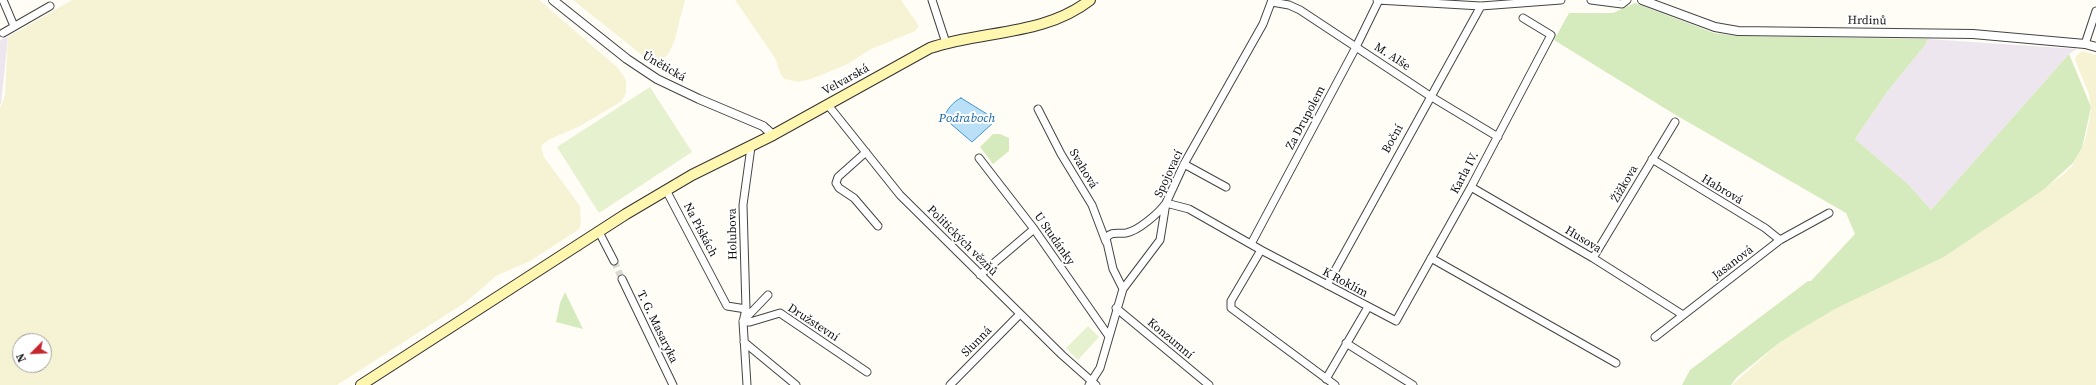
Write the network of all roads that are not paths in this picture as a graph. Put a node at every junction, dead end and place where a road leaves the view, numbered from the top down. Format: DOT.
graph roads {
  1 [pos="3,0"];
  2 [pos="554,0"];
  3 [pos="932,0"];
  4 [pos="1090,0"];
  5 [pos="1292,0"];
  6 [pos="1378,0"];
  7 [pos="1561,0"];
  8 [pos="1591,0"];
  9 [pos="1627,0"];
  10 [pos="1642,0"];
  11 [pos="1272,1"];
  12 [pos="50,6"];
  13 [pos="1481,6"];
  14 [pos="2096,12"];
  15 [pos="1523,18"];
  16 [pos="14,26"];
  17 [pos="3,33"];
  18 [pos="946,43"];
  19 [pos="2085,44"];
  20 [pos="1356,47"];
  21 [pos="2096,47"];
  22 [pos="1430,96"];
  23 [pos="828,105"];
  24 [pos="1038,109"];
  25 [pos="1675,122"];
  26 [pos="773,136"];
  27 [pos="1498,137"];
  28 [pos="751,147"];
  29 [pos="866,152"];
  30 [pos="978,158"];
  31 [pos="1652,159"];
  32 [pos="1184,164"];
  33 [pos="1226,187"];
  34 [pos="1471,187"];
  35 [pos="666,190"];
  36 [pos="1166,203"];
  37 [pos="1829,213"];
  38 [pos="878,226"];
  39 [pos="1034,229"];
  40 [pos="599,232"];
  41 [pos="1780,240"];
  42 [pos="1106,242"];
  43 [pos="1251,244"];
  44 [pos="1261,250"];
  45 [pos="1431,258"];
  46 [pos="1593,258"];
  47 [pos="614,262"];
  48 [pos="980,275"];
  49 [pos="622,279"];
  50 [pos="1327,285"];
  51 [pos="1123,288"];
  52 [pos="768,294"];
  53 [pos="1368,307"];
  54 [pos="1116,308"];
  55 [pos="746,309"];
  56 [pos="1020,314"];
  57 [pos="1683,315"];
  58 [pos="743,322"];
  59 [pos="1108,335"];
  60 [pos="1655,337"];
  61 [pos="744,342"];
  62 [pos="1346,343"];
  63 [pos="1616,363"];
  64 [pos="867,372"];
  65 [pos="1326,379"];
  66 [pos="1092,384"];
  67 [pos="361,385"];
  68 [pos="673,385"];
  69 [pos="747,385"];
  70 [pos="796,385"];
  71 [pos="950,385"];
  72 [pos="1209,385"];
  73 [pos="1335,385"];
  74 [pos="1413,385"];
  1 -- 16 [label="street"];
  2 -- 26 [label="street, Únětická"];
  3 -- 18 [label="street"];
  4 -- 18 [label="main road, Velvarská"];
  5 -- 11 [label="street"];
  6 -- 13 [label="street"];
  6 -- 20 [label="street, Za Drupolem"];
  7 -- 13 [label="street"];
  8 -- 9 [label="street"];
  10 -- 19 [label="street, Hrdinů"];
  11 -- 20 [label="street, M. Alše"];
  11 -- 32 [label="street, Spojovací"];
  12 -- 16 [label="street"];
  13 -- 22 [label="street, Boční"];
  14 -- 19 [label="street"];
  15 -- 27 [label="street, Karla IV."];
  16 -- 17 [label="street"];
  18 -- 23 [label="main road, Velvarská"];
  19 -- 21 [label="street, Hrdinů"];
  20 -- 22 [label="street, M. Alše"];
  20 -- 43 [label="street, Za Drupolem"];
  22 -- 27 [label="street, M. Alše"];
  22 -- 50 [label="street, Boční"];
  23 -- 26 [label="main road, Velvarská"];
  23 -- 29 [label="street, Politických vězňů"];
  24 -- 42 [label="street, Svahová"];
  25 -- 31 [label="street, Žižkova"];
  26 -- 28 [label="main road, Velvarská"];
  27 -- 34 [label="street, Karla IV."];
  28 -- 35 [label="main road, Velvarská"];
  28 -- 55 [label="street, Holubova"];
  29 -- 38 [label="street"];
  29 -- 48 [label="street, Politických vězňů"];
  30 -- 39 [label="street, U Studánky"];
  31 -- 41 [label="street, Habrová"];
  31 -- 46 [label="street, Žižkova"];
  32 -- 33 [label="street"];
  32 -- 36 [label="street, Spojovací"];
  34 -- 45 [label="street, Karla IV."];
  34 -- 46 [label="street, Husova"];
  35 -- 40 [label="main road, Velvarská"];
  35 -- 55 [label="street, Na Pískách"];
  36 -- 42 [label="street"];
  36 -- 43 [label="street, K Roklím"];
  36 -- 51 [label="street, Spojovací"];
  37 -- 41 [label="street, Jasanová"];
  39 -- 48 [label="street"];
  39 -- 59 [label="street, U Studánky"];
  40 -- 47 [label="street"];
  40 -- 67 [label="main road, Velvarská"];
  41 -- 57 [label="street, Jasanová"];
  42 -- 51 [label="street, Svahová"];
  43 -- 44 [label="street, K Roklím"];
  44 -- 50 [label="street, K Roklím"];
  44 -- 65 [label="street"];
  45 -- 53 [label="street, Karla IV."];
  45 -- 63 [label="street"];
  46 -- 57 [label="street, Husova"];
  48 -- 56 [label="street, Politických vězňů"];
  49 -- 68 [label="street, T. G. Masaryka"];
  50 -- 53 [label="street, K Roklím"];
  51 -- 54 [label="street, Spojovací"];
  52 -- 58 [label="street"];
  53 -- 62 [label="street, K Roklím"];
  54 -- 59 [label="street, Spojovací"];
  54 -- 72 [label="street, Konzumní"];
  55 -- 58 [label="street, Holubova"];
  56 -- 66 [label="street, Politických vězňů"];
  56 -- 71 [label="street, Slunná"];
  57 -- 60 [label="street, Jasanová"];
  58 -- 61 [label="street, Holubova"];
  58 -- 64 [label="street, Družstevní"];
  59 -- 66 [label="street, Spojovací"];
  61 -- 69 [label="street, Holubova"];
  61 -- 70 [label="street"];
  62 -- 65 [label="street, K Roklím"];
  62 -- 74 [label="street"];
  65 -- 73 [label="street"];
}
